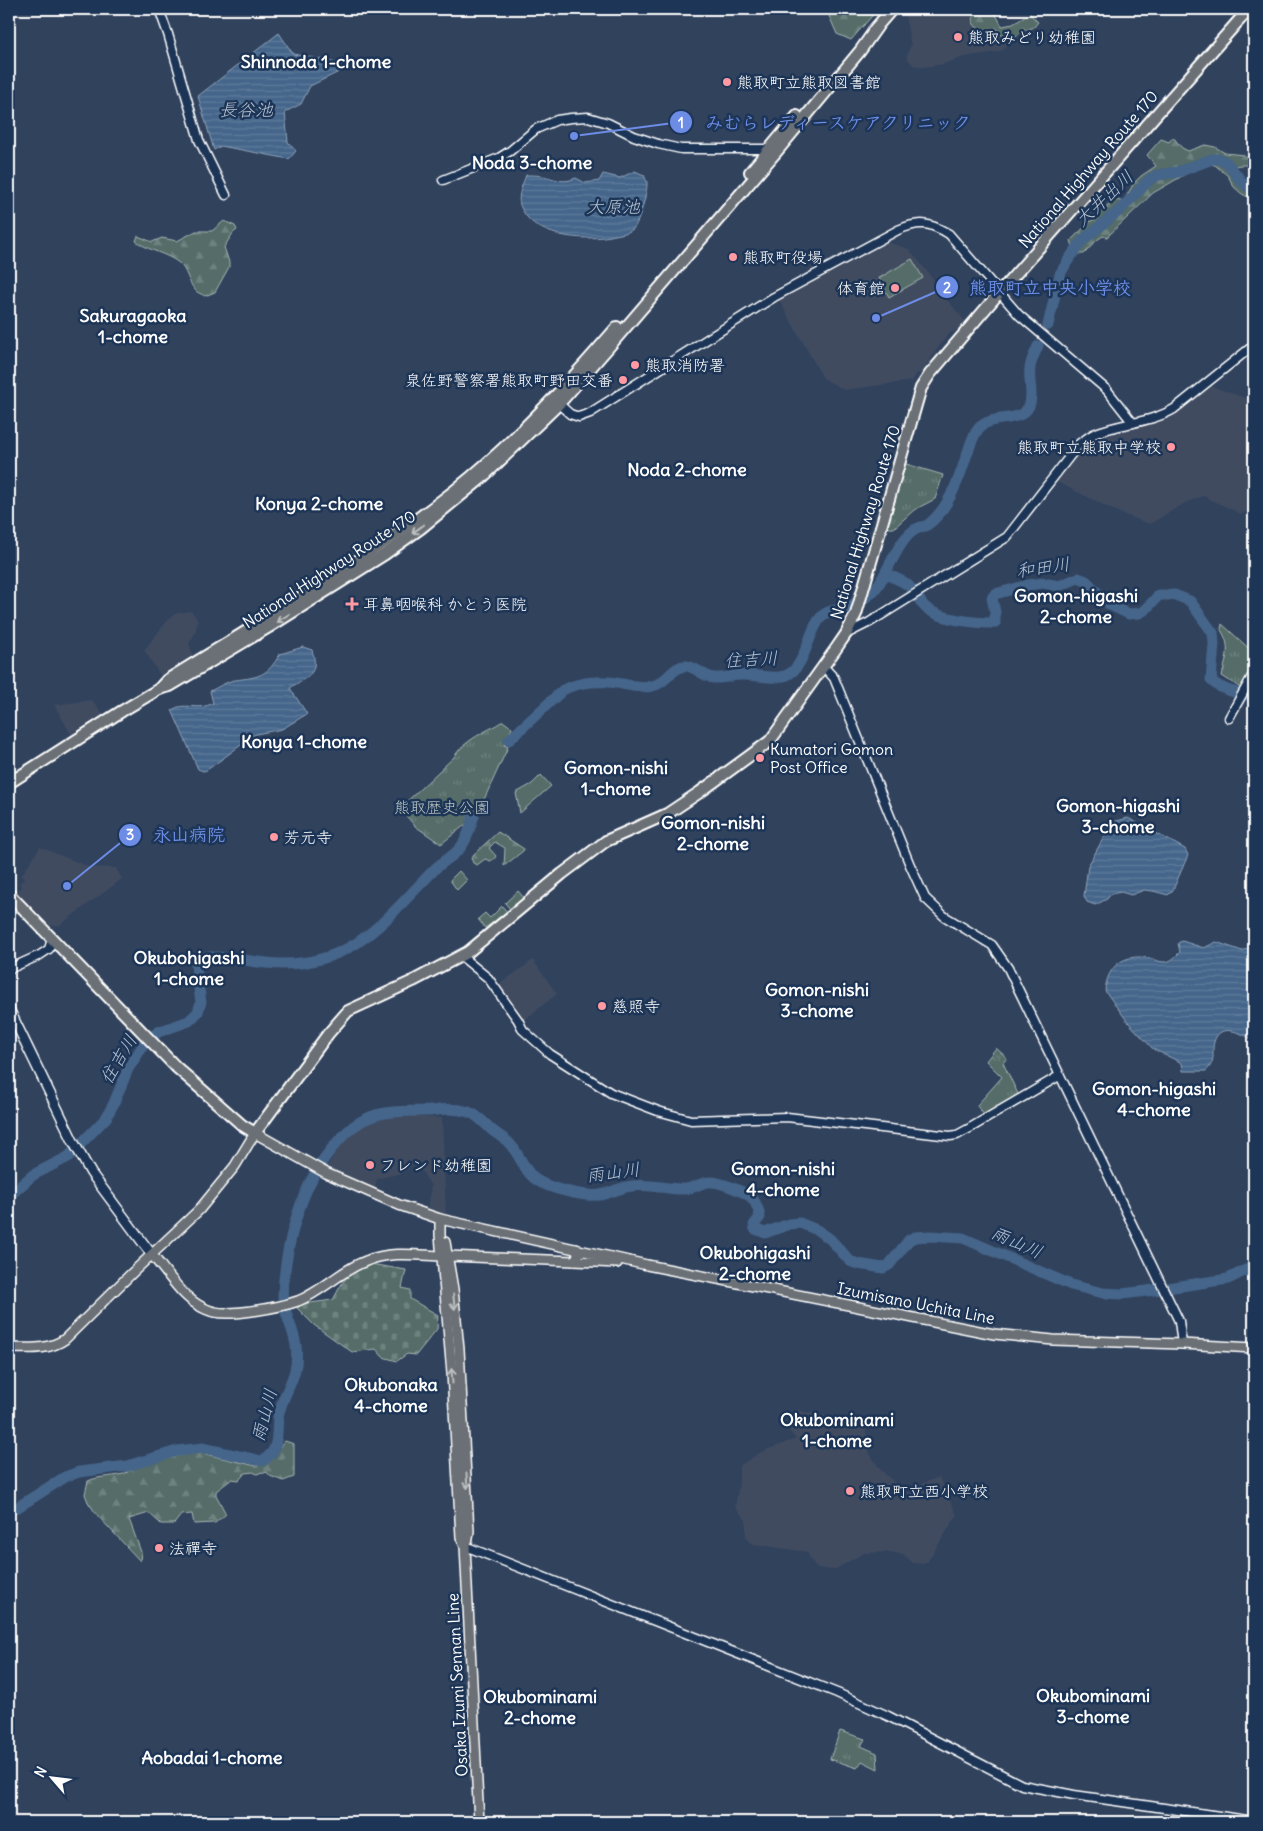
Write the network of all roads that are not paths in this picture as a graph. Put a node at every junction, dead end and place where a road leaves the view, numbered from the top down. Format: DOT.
graph roads {
  1 [pos="159,9"];
  2 [pos="892,9"];
  3 [pos="1249,9"];
  4 [pos="773,149"];
  5 [pos="443,180"];
  6 [pos="226,195"];
  7 [pos="998,293"];
  8 [pos="1254,345"];
  9 [pos="559,404"];
  10 [pos="1133,423"];
  11 [pos="846,634"];
  12 [pos="824,667"];
  13 [pos="1254,673"];
  14 [pos="159,689"];
  15 [pos="1229,718"];
  16 [pos="9,783"];
  17 [pos="9,894"];
  18 [pos="52,939"];
  19 [pos="462,956"];
  20 [pos="9,969"];
  21 [pos="9,1009"];
  22 [pos="1059,1076"];
  23 [pos="255,1133"];
  24 [pos="440,1219"];
  25 [pos="576,1249"];
  26 [pos="152,1255"];
  27 [pos="445,1256"];
  28 [pos="574,1261"];
  29 [pos="647,1265"];
  30 [pos="1182,1344"];
  31 [pos="9,1348"];
  32 [pos="1254,1348"];
  33 [pos="464,1546"];
  34 [pos="1254,1820"];
  35 [pos="479,1822"];
  1 -- 6 [label="street"];
  2 -- 4 [label="highway, National Highway Route 170"];
  3 -- 7 [label="highway, National Highway Route 170"];
  4 -- 5 [label="street"];
  4 -- 9 [label="highway, National Highway Route 170"];
  4 -- 14 [label="highway, National Highway Route 170"];
  7 -- 9 [label="street"];
  7 -- 10 [label="street"];
  7 -- 11 [label="highway, National Highway Route 170"];
  8 -- 10 [label="street"];
  9 -- 14 [label="highway, National Highway Route 170, one-way"];
  10 -- 11 [label="street"];
  11 -- 12 [label="highway, National Highway Route 170"];
  12 -- 19 [label="highway, National Highway Route 170"];
  12 -- 22 [label="street"];
  13 -- 15 [label="street"];
  14 -- 16 [label="highway, National Highway Route 170"];
  17 -- 18 [label="highway"];
  18 -- 20 [label="street"];
  18 -- 23 [label="highway"];
  19 -- 22 [label="street"];
  19 -- 23 [label="highway, National Highway Route 170"];
  21 -- 26 [label="main road"];
  22 -- 30 [label="street"];
  23 -- 24 [label="main road, Izumisano Uchita Line"];
  23 -- 26 [label="main road"];
  24 -- 25 [label="main road, Izumisano Uchita Line"];
  24 -- 27 [label="main road, Osaka Izumi Sennan Line"];
  25 -- 28 [label="main road"];
  25 -- 29 [label="main road, Izumisano Uchita Line"];
  26 -- 27 [label="main road"];
  26 -- 31 [label="main road"];
  27 -- 28 [label="main road"];
  27 -- 33 [label="main road, Osaka Izumi Sennan Line"];
  28 -- 29 [label="main road"];
  29 -- 30 [label="main road, Izumisano Uchita Line"];
  30 -- 32 [label="main road, Izumisano Uchita Line"];
  33 -- 34 [label="street"];
  33 -- 35 [label="main road, Osaka Izumi Sennan Line"];
}
